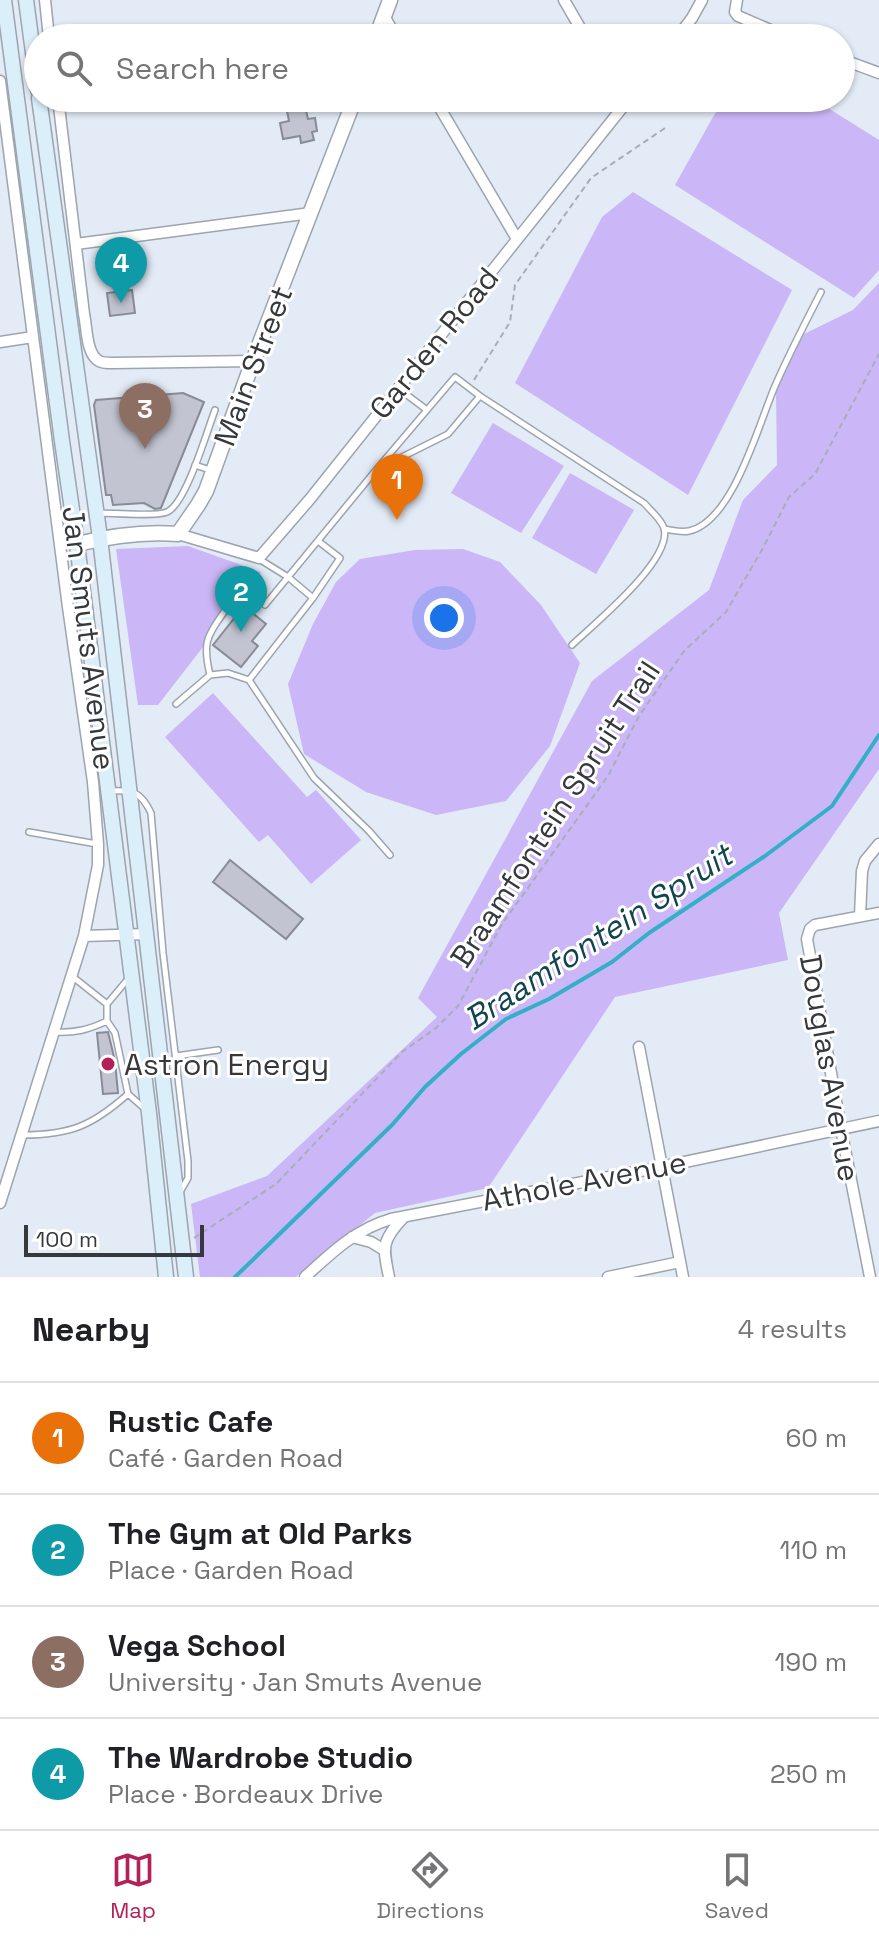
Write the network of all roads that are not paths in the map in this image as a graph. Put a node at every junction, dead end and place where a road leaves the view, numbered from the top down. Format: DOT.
graph roads {
  1 [pos="4,0"];
  2 [pos="26,0"];
  3 [pos="45,0"];
  4 [pos="390,0"];
  5 [pos="564,0"];
  6 [pos="702,0"];
  7 [pos="737,0"];
  8 [pos="384,16"];
  9 [pos="29,24"];
  10 [pos="48,24"];
  11 [pos="381,24"];
  12 [pos="389,24"];
  13 [pos="578,24"];
  14 [pos="688,24"];
  15 [pos="757,24"];
  16 [pos="855,64"];
  17 [pos="879,73"];
  18 [pos="0,81"];
  19 [pos="41,112"];
  20 [pos="59,112"];
  21 [pos="350,112"];
  22 [pos="442,112"];
  23 [pos="616,112"];
  24 [pos="311,213"];
  25 [pos="517,239"];
  26 [pos="76,244"];
  27 [pos="821,292"];
  28 [pos="33,337"];
  29 [pos="0,342"];
  30 [pos="253,361"];
  31 [pos="398,388"];
  32 [pos="480,396"];
  33 [pos="215,410"];
  34 [pos="427,410"];
  35 [pos="195,465"];
  36 [pos="376,470"];
  37 [pos="213,471"];
  38 [pos="96,514"];
  39 [pos="664,529"];
  40 [pos="178,534"];
  41 [pos="100,538"];
  42 [pos="318,541"];
  43 [pos="77,544"];
  44 [pos="259,558"];
  45 [pos="288,577"];
  46 [pos="313,598"];
  47 [pos="265,605"];
  48 [pos="226,609"];
  49 [pos="572,645"];
  50 [pos="210,675"];
  51 [pos="249,680"];
  52 [pos="176,704"];
  53 [pos="130,790"];
  54 [pos="108,791"];
  55 [pos="29,832"];
  56 [pos="98,844"];
  57 [pos="879,844"];
  58 [pos="390,855"];
  59 [pos="879,913"];
  60 [pos="860,916"];
  61 [pos="147,934"];
  62 [pos="126,935"];
  63 [pos="84,936"];
  64 [pos="131,975"];
  65 [pos="72,976"];
  66 [pos="107,1004"];
  67 [pos="107,1021"];
  68 [pos="55,1032"];
  69 [pos="639,1047"];
  70 [pos="218,1050"];
  71 [pos="176,1056"];
  72 [pos="128,1094"];
  73 [pos="149,1113"];
  74 [pos="879,1121"];
  75 [pos="841,1129"];
  76 [pos="22,1135"];
  77 [pos="661,1167"];
  78 [pos="177,1195"];
  79 [pos="0,1203"];
  80 [pos="404,1216"];
  81 [pos="352,1237"];
  82 [pos="384,1250"];
  83 [pos="680,1262"];
  84 [pos="166,1277"];
  85 [pos="186,1277"];
  86 [pos="305,1277"];
  87 [pos="389,1277"];
  88 [pos="608,1277"];
  89 [pos="683,1277"];
  90 [pos="870,1277"];
  1 -- 43 [label="main road, Jan Smuts Avenue"];
  2 -- 9 [label="main road"];
  3 -- 10 [label="street"];
  4 -- 8 [label="street"];
  5 -- 13 [label="street"];
  6 -- 14 [label="street"];
  7 -- 15 [label="street"];
  8 -- 11 [label="street"];
  8 -- 12 [label="street"];
  16 -- 17 [label="street"];
  18 -- 28 [label="street, Jan Smuts Avenue"];
  19 -- 38 [label="main road, Jan Smuts Avenue"];
  20 -- 26 [label="street"];
  21 -- 24 [label="street, Main Street"];
  22 -- 25 [label="street"];
  23 -- 25 [label="street, Garden Road"];
  24 -- 26 [label="street"];
  24 -- 30 [label="street, Main Street"];
  25 -- 31 [label="street, Garden Road"];
  26 -- 30 [label="street"];
  27 -- 39 [label="lane"];
  28 -- 29 [label="street"];
  28 -- 56 [label="street, Jan Smuts Avenue"];
  30 -- 37 [label="street, Main Street"];
  31 -- 34 [label="lane"];
  31 -- 44 [label="street, Garden Road"];
  32 -- 34 [label="lane"];
  32 -- 36 [label="lane"];
  32 -- 39 [label="lane"];
  33 -- 35 [label="lane"];
  34 -- 36 [label="lane"];
  35 -- 37 [label="lane"];
  35 -- 38 [label="lane"];
  36 -- 42 [label="lane"];
  37 -- 40 [label="street, Main Street"];
  38 -- 41 [label="main road, Jan Smuts Avenue"];
  39 -- 49 [label="lane"];
  40 -- 41 [label="street"];
  40 -- 44 [label="street"];
  41 -- 43 [label="street"];
  41 -- 53 [label="main road, Jan Smuts Avenue"];
  42 -- 45 [label="lane"];
  42 -- 46 [label="lane"];
  43 -- 54 [label="main road, Jan Smuts Avenue"];
  44 -- 45 [label="lane"];
  45 -- 46 [label="lane"];
  45 -- 47 [label="lane"];
  46 -- 51 [label="lane"];
  48 -- 50 [label="lane"];
  50 -- 51 [label="lane"];
  50 -- 52 [label="lane"];
  51 -- 58 [label="lane"];
  53 -- 54 [label="lane"];
  53 -- 61 [label="main road, Jan Smuts Avenue"];
  53 -- 71 [label="lane"];
  54 -- 62 [label="main road, Jan Smuts Avenue"];
  55 -- 56 [label="lane"];
  56 -- 63 [label="street, Jan Smuts Avenue"];
  57 -- 60 [label="street"];
  59 -- 60 [label="street, Douglas Avenue"];
  60 -- 75 [label="street, Douglas Avenue"];
  61 -- 62 [label="street"];
  61 -- 78 [label="main road, Jan Smuts Avenue"];
  62 -- 63 [label="street"];
  62 -- 64 [label="main road, Jan Smuts Avenue"];
  63 -- 65 [label="street, Jan Smuts Avenue"];
  64 -- 66 [label="lane"];
  64 -- 73 [label="main road, Jan Smuts Avenue"];
  65 -- 66 [label="lane"];
  65 -- 68 [label="street, Jan Smuts Avenue"];
  66 -- 67 [label="lane"];
  67 -- 68 [label="lane"];
  67 -- 72 [label="lane"];
  68 -- 76 [label="street, Jan Smuts Avenue"];
  69 -- 77 [label="street"];
  70 -- 71 [label="lane"];
  71 -- 78 [label="lane"];
  72 -- 73 [label="lane"];
  72 -- 76 [label="lane"];
  73 -- 84 [label="main road, Jan Smuts Avenue"];
  74 -- 75 [label="street, Athole Avenue"];
  75 -- 77 [label="street, Athole Avenue"];
  75 -- 90 [label="street, Douglas Avenue"];
  76 -- 79 [label="street, Jan Smuts Avenue"];
  77 -- 80 [label="street, Athole Avenue"];
  77 -- 83 [label="street"];
  78 -- 85 [label="main road, Jan Smuts Avenue"];
  80 -- 81 [label="street, Athole Avenue"];
  80 -- 82 [label="street"];
  81 -- 82 [label="street"];
  81 -- 86 [label="street, Athole Avenue"];
  82 -- 87 [label="street"];
  83 -- 88 [label="street"];
  83 -- 89 [label="street"];
}
